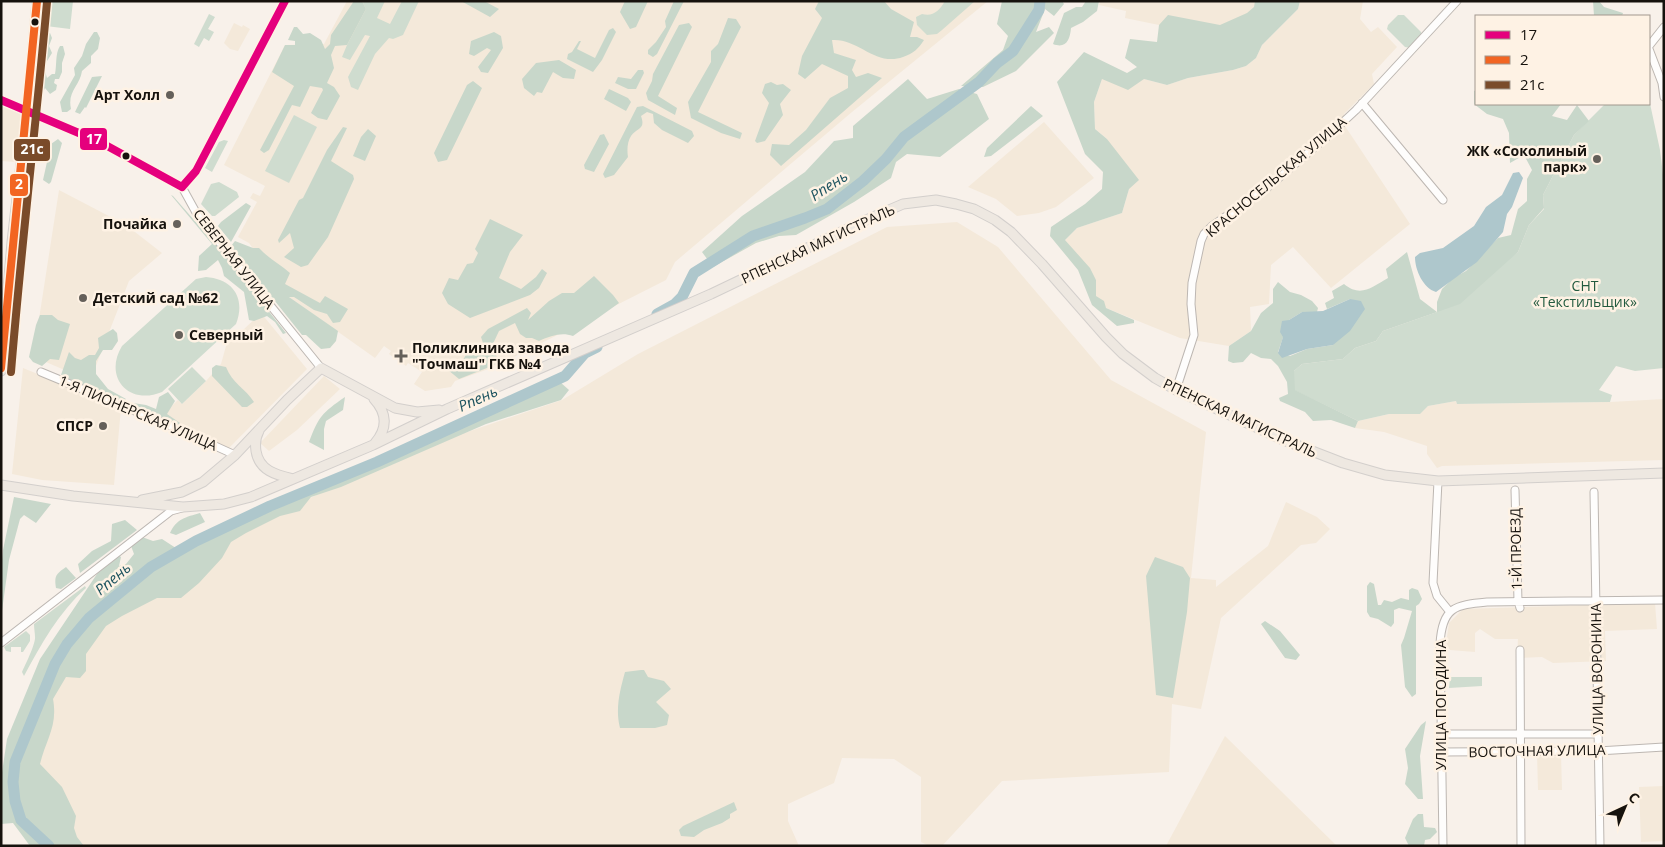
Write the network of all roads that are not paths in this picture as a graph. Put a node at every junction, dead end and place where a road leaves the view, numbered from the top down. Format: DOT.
graph roads {
  1 [pos="36,1"];
  2 [pos="285,1"];
  3 [pos="1457,1"];
  4 [pos="1664,27"];
  5 [pos="1650,47"];
  6 [pos="1650,51"];
  7 [pos="1664,97"];
  8 [pos="1,100"];
  9 [pos="1362,103"];
  10 [pos="27,112"];
  11 [pos="182,187"];
  12 [pos="1443,200"];
  13 [pos="2,350"];
  14 [pos="321,368"];
  15 [pos="1,371"];
  16 [pos="42,372"];
  17 [pos="1176,390"];
  18 [pos="372,397"];
  19 [pos="447,409"];
  20 [pos="263,425"];
  21 [pos="373,445"];
  22 [pos="235,455"];
  23 [pos="1664,473"];
  24 [pos="293,479"];
  25 [pos="1438,481"];
  26 [pos="1,485"];
  27 [pos="1515,490"];
  28 [pos="1594,492"];
  29 [pos="135,501"];
  30 [pos="160,506"];
  31 [pos="183,508"];
  32 [pos="160,520"];
  33 [pos="1596,600"];
  34 [pos="1664,600"];
  35 [pos="1519,604"];
  36 [pos="1450,612"];
  37 [pos="5,636"];
  38 [pos="1,643"];
  39 [pos="1520,650"];
  40 [pos="1441,734"];
  41 [pos="1520,734"];
  42 [pos="1597,734"];
  43 [pos="1664,747"];
  44 [pos="1598,751"];
  45 [pos="1441,752"];
  46 [pos="1520,752"];
  47 [pos="1443,846"];
  48 [pos="1521,846"];
  49 [pos="1600,846"];
  1 -- 10 [label="main road"];
  2 -- 11 [label="street"];
  3 -- 9 [label="street, КРАСНОСЕЛЬСКАЯ УЛИЦА"];
  4 -- 5 [label="street"];
  6 -- 7 [label="street"];
  8 -- 10 [label="street"];
  9 -- 12 [label="street"];
  9 -- 17 [label="street, КРАСНОСЕЛЬСКАЯ УЛИЦА"];
  10 -- 11 [label="street"];
  10 -- 13 [label="main road"];
  11 -- 14 [label="street, СЕВЕРНАЯ УЛИЦА"];
  13 -- 15 [label="main road"];
  14 -- 18 [label="main road, РПЕНСКАЯ МАГИСТРАЛЬ"];
  14 -- 20 [label="main road, РПЕНСКАЯ МАГИСТРАЛЬ"];
  16 -- 22 [label="street, 1-Я ПИОНЕРСКАЯ УЛИЦА"];
  17 -- 19 [label="main road, РПЕНСКАЯ МАГИСТРАЛЬ"];
  17 -- 25 [label="main road, РПЕНСКАЯ МАГИСТРАЛЬ"];
  18 -- 19 [label="main road, РПЕНСКАЯ МАГИСТРАЛЬ"];
  18 -- 21 [label="main road, РПЕНСКАЯ МАГИСТРАЛЬ"];
  19 -- 21 [label="main road, РПЕНСКАЯ МАГИСТРАЛЬ"];
  20 -- 22 [label="main road, РПЕНСКАЯ МАГИСТРАЛЬ"];
  20 -- 24 [label="main road, РПЕНСКАЯ МАГИСТРАЛЬ"];
  21 -- 24 [label="main road, РПЕНСКАЯ МАГИСТРАЛЬ"];
  22 -- 29 [label="main road, РПЕНСКАЯ МАГИСТРАЛЬ"];
  23 -- 25 [label="main road, РПЕНСКАЯ МАГИСТРАЛЬ"];
  24 -- 31 [label="main road, РПЕНСКАЯ МАГИСТРАЛЬ"];
  25 -- 36 [label="street"];
  26 -- 29 [label="main road, РПЕНСКАЯ МАГИСТРАЛЬ"];
  27 -- 35 [label="street, 1-Й ПРОЕЗД"];
  28 -- 33 [label="street, УЛИЦА ВОРОНИНА"];
  29 -- 30 [label="main road, РПЕНСКАЯ МАГИСТРАЛЬ"];
  30 -- 31 [label="main road, РПЕНСКАЯ МАГИСТРАЛЬ"];
  30 -- 32 [label="street"];
  31 -- 32 [label="street"];
  32 -- 37 [label="street"];
  33 -- 34 [label="street"];
  33 -- 35 [label="street"];
  33 -- 42 [label="street, УЛИЦА ВОРОНИНА"];
  35 -- 36 [label="street"];
  36 -- 40 [label="street, УЛИЦА ПОГОДИНА"];
  37 -- 38 [label="street"];
  39 -- 41 [label="street"];
  40 -- 41 [label="street"];
  40 -- 45 [label="street, УЛИЦА ПОГОДИНА"];
  41 -- 42 [label="street"];
  41 -- 46 [label="street"];
  42 -- 44 [label="street, УЛИЦА ВОРОНИНА"];
  43 -- 44 [label="street, ВОСТОЧНАЯ УЛИЦА"];
  44 -- 46 [label="street, ВОСТОЧНАЯ УЛИЦА"];
  44 -- 49 [label="street, УЛИЦА ВОРОНИНА"];
  45 -- 46 [label="street, ВОСТОЧНАЯ УЛИЦА"];
  45 -- 47 [label="street, УЛИЦА ПОГОДИНА"];
  46 -- 48 [label="street"];
}
